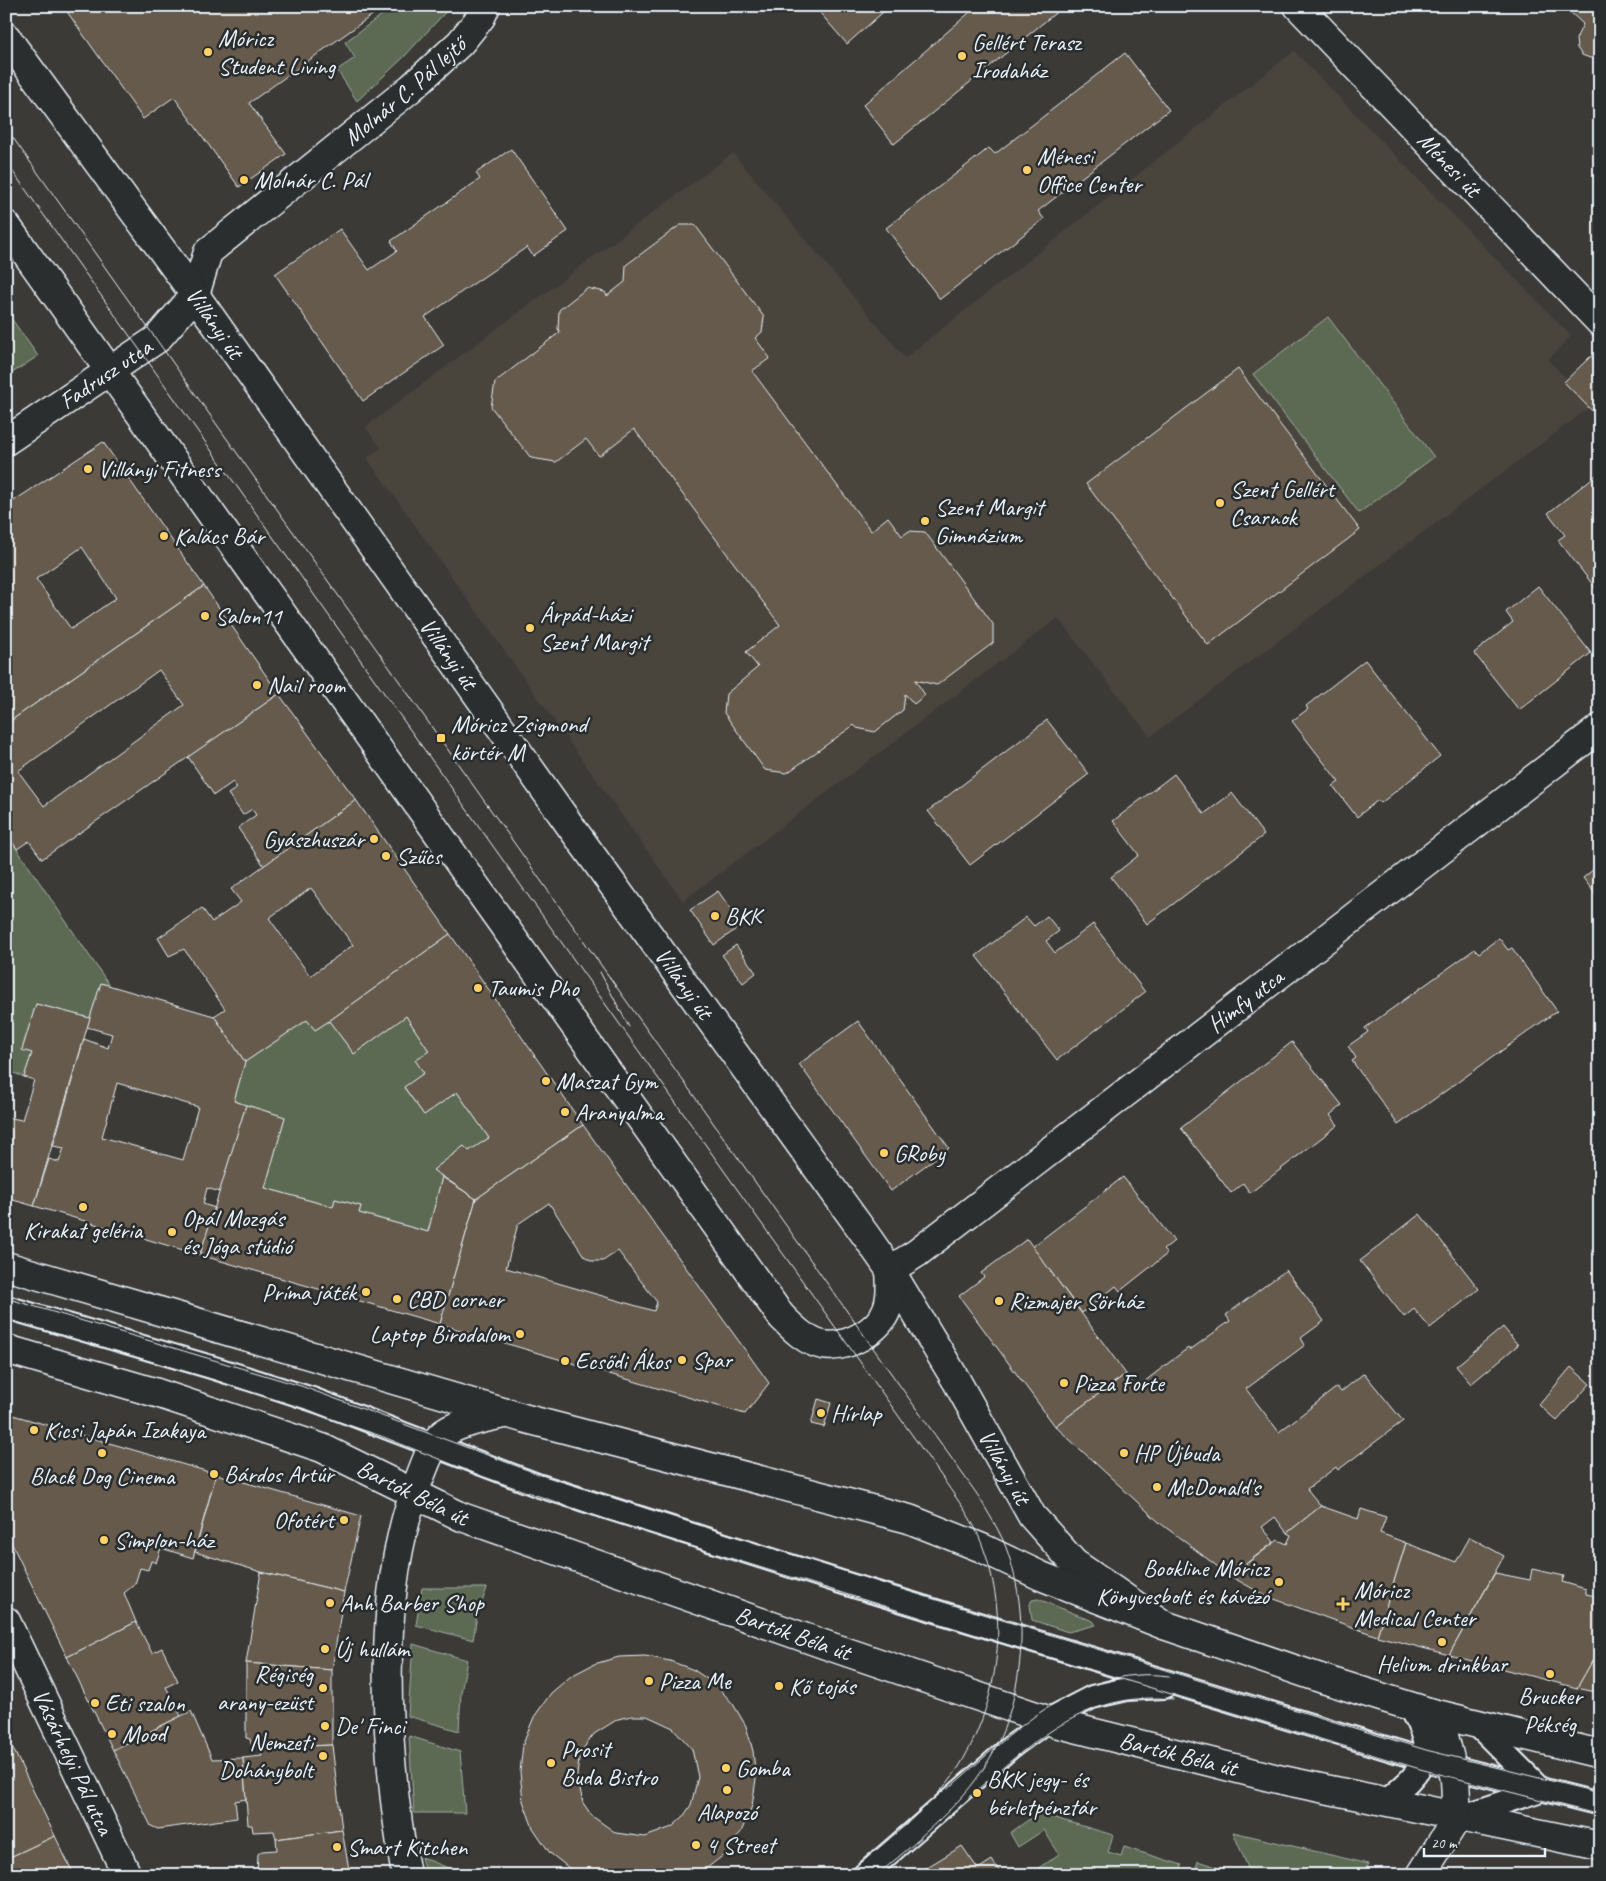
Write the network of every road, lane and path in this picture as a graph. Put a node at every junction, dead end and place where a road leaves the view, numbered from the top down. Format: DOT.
graph roads {
  1 [pos="486,6"];
  2 [pos="1298,6"];
  3 [pos="6,37"];
  4 [pos="6,225"];
  5 [pos="195,295"];
  6 [pos="1600,322"];
  7 [pos="110,372"];
  8 [pos="6,441"];
  9 [pos="1600,728"];
  10 [pos="6,1266"];
  11 [pos="890,1270"];
  12 [pos="6,1307"];
  13 [pos="6,1350"];
  14 [pos="509,1413"];
  15 [pos="435,1446"];
  16 [pos="414,1494"];
  17 [pos="6,1621"];
  18 [pos="1164,1625"];
  19 [pos="1192,1690"];
  20 [pos="1419,1710"];
  21 [pos="1048,1720"];
  22 [pos="1476,1724"];
  23 [pos="1600,1754"];
  24 [pos="1424,1760"];
  25 [pos="1452,1767"];
  26 [pos="1541,1790"];
  27 [pos="1384,1803"];
  28 [pos="1600,1804"];
  29 [pos="1457,1818"];
  30 [pos="1600,1846"];
  31 [pos="127,1875"];
  32 [pos="406,1875"];
  33 [pos="864,1875"];
  34 [pos="1422,1875"];
  1 -- 5 [label="street, Molnár C. Pál lejtő"];
  2 -- 6 [label="street, Ménesi út"];
  3 -- 5 [label="street, Villányi út"];
  4 -- 7 [label="street"];
  5 -- 7 [label="street, Fadrusz utca"];
  5 -- 11 [label="street, Villányi út"];
  7 -- 8 [label="street, Fadrusz utca"];
  7 -- 11 [label="street"];
  9 -- 11 [label="street, Himfy utca"];
  10 -- 14 [label="street"];
  11 -- 18 [label="street, Villányi út"];
  12 -- 15 [label="lane, Bartók Béla út"];
  13 -- 16 [label="street, Bartók Béla út"];
  14 -- 15 [label="street"];
  14 -- 18 [label="street"];
  15 -- 16 [label="street"];
  15 -- 19 [label="lane, Bartók Béla út"];
  16 -- 21 [label="street, Bartók Béla út"];
  16 -- 32 [label="street"];
  17 -- 31 [label="street, Vásárhelyi Pál utca"];
  18 -- 20 [label="street"];
  19 -- 21 [label="lane"];
  19 -- 24 [label="lane, Bartók Béla út"];
  20 -- 22 [label="street"];
  20 -- 24 [label="lane"];
  20 -- 25 [label="street"];
  21 -- 27 [label="street, Bartók Béla út"];
  21 -- 33 [label="lane"];
  22 -- 23 [label="street"];
  22 -- 26 [label="lane"];
  24 -- 25 [label="lane, Bartók Béla út"];
  24 -- 27 [label="lane"];
  25 -- 26 [label="lane, Bartók Béla út"];
  25 -- 29 [label="street"];
  26 -- 28 [label="lane, Bartók Béla út"];
  26 -- 29 [label="lane"];
  27 -- 29 [label="street, Bartók Béla út"];
  29 -- 30 [label="street, Bartók Béla út"];
  29 -- 34 [label="street"];
}
